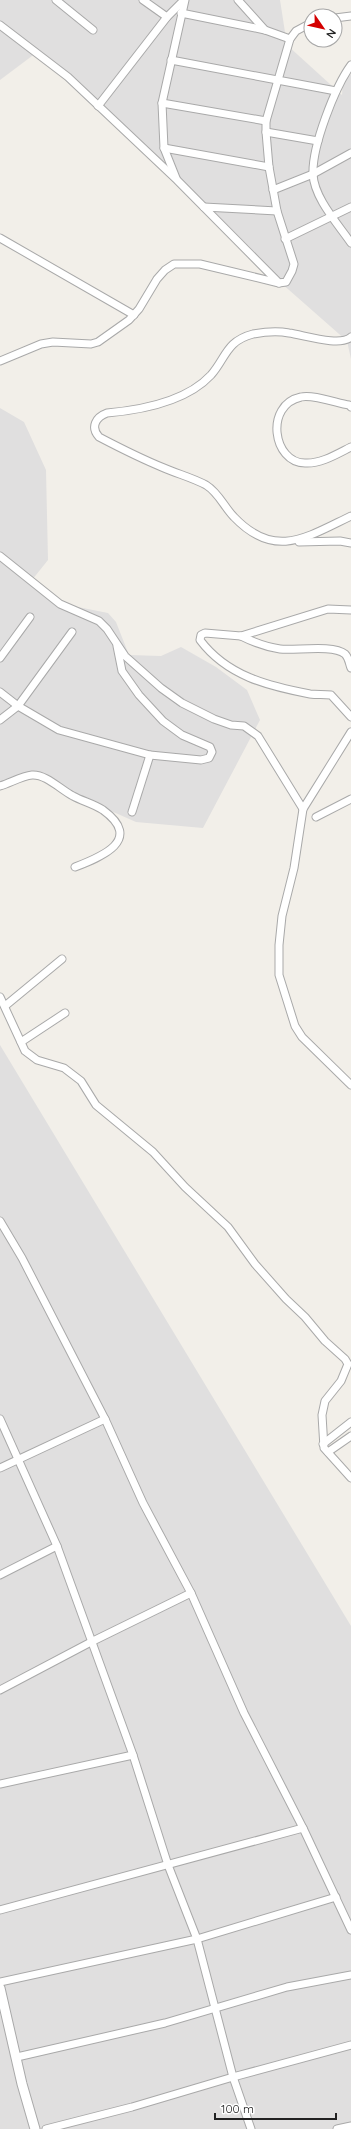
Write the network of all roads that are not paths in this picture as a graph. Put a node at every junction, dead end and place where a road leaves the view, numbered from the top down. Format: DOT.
graph roads {
  1 [pos="56,0"];
  2 [pos="143,0"];
  3 [pos="184,0"];
  4 [pos="238,0"];
  5 [pos="181,13"];
  6 [pos="166,17"];
  7 [pos="0,25"];
  8 [pos="303,27"];
  9 [pos="93,30"];
  10 [pos="265,30"];
  11 [pos="290,39"];
  12 [pos="171,60"];
  13 [pos="351,65"];
  14 [pos="278,80"];
  15 [pos="336,91"];
  16 [pos="162,103"];
  17 [pos="98,106"];
  18 [pos="266,121"];
  19 [pos="266,132"];
  20 [pos="318,141"];
  21 [pos="164,148"];
  22 [pos="351,153"];
  23 [pos="269,166"];
  24 [pos="313,174"];
  25 [pos="177,180"];
  26 [pos="273,190"];
  27 [pos="351,207"];
  28 [pos="204,208"];
  29 [pos="277,211"];
  30 [pos="331,217"];
  31 [pos="0,238"];
  32 [pos="285,239"];
  33 [pos="351,243"];
  34 [pos="279,283"];
  35 [pos="134,315"];
  36 [pos="351,337"];
  37 [pos="0,362"];
  38 [pos="351,407"];
  39 [pos="351,447"];
  40 [pos="351,516"];
  41 [pos="290,542"];
  42 [pos="351,543"];
  43 [pos="0,556"];
  44 [pos="351,610"];
  45 [pos="30,617"];
  46 [pos="72,632"];
  47 [pos="241,636"];
  48 [pos="117,646"];
  49 [pos="0,658"];
  50 [pos="351,668"];
  51 [pos="0,692"];
  52 [pos="18,706"];
  53 [pos="351,716"];
  54 [pos="0,720"];
  55 [pos="351,732"];
  56 [pos="150,755"];
  57 [pos="0,786"];
  58 [pos="351,799"];
  59 [pos="303,809"];
  60 [pos="132,812"];
  61 [pos="316,818"];
  62 [pos="75,867"];
  63 [pos="62,959"];
  64 [pos="0,997"];
  65 [pos="5,1006"];
  66 [pos="65,1013"];
  67 [pos="21,1042"];
  68 [pos="351,1086"];
  69 [pos="0,1221"];
  70 [pos="0,1419"];
  71 [pos="105,1419"];
  72 [pos="351,1422"];
  73 [pos="351,1436"];
  74 [pos="323,1444"];
  75 [pos="328,1452"];
  76 [pos="18,1460"];
  77 [pos="0,1468"];
  78 [pos="351,1478"];
  79 [pos="57,1546"];
  80 [pos="0,1575"];
  81 [pos="191,1593"];
  82 [pos="91,1642"];
  83 [pos="0,1690"];
  84 [pos="133,1755"];
  85 [pos="0,1784"];
  86 [pos="303,1828"];
  87 [pos="168,1865"];
  88 [pos="336,1897"];
  89 [pos="0,1910"];
  90 [pos="351,1930"];
  91 [pos="197,1939"];
  92 [pos="351,1975"];
  93 [pos="0,1982"];
  94 [pos="0,1988"];
  95 [pos="216,2008"];
  96 [pos="351,2045"];
  97 [pos="17,2057"];
  98 [pos="233,2076"];
  99 [pos="351,2126"];
  100 [pos="35,2129"];
  101 [pos="46,2129"];
  102 [pos="251,2129"];
  103 [pos="337,2129"];
  1 -- 9 [label="street"];
  2 -- 6 [label="street"];
  3 -- 5 [label="street"];
  3 -- 6 [label="street"];
  4 -- 10 [label="street"];
  5 -- 10 [label="street"];
  5 -- 12 [label="street"];
  6 -- 17 [label="street"];
  7 -- 17 [label="street"];
  8 -- 11 [label="street"];
  10 -- 11 [label="street"];
  11 -- 14 [label="street"];
  12 -- 14 [label="street"];
  12 -- 16 [label="street"];
  13 -- 15 [label="street"];
  14 -- 15 [label="street"];
  14 -- 18 [label="street"];
  15 -- 20 [label="street"];
  16 -- 18 [label="street"];
  16 -- 21 [label="street"];
  17 -- 25 [label="street"];
  18 -- 19 [label="street"];
  19 -- 20 [label="street"];
  19 -- 23 [label="street"];
  20 -- 24 [label="street"];
  21 -- 23 [label="street"];
  21 -- 25 [label="street"];
  22 -- 24 [label="street"];
  23 -- 26 [label="street"];
  24 -- 26 [label="street"];
  24 -- 30 [label="street"];
  25 -- 28 [label="street"];
  26 -- 29 [label="street"];
  27 -- 30 [label="street"];
  28 -- 29 [label="street"];
  28 -- 34 [label="street"];
  29 -- 32 [label="street"];
  30 -- 32 [label="street"];
  30 -- 33 [label="street"];
  31 -- 35 [label="street"];
  32 -- 34 [label="street"];
  34 -- 35 [label="street"];
  35 -- 37 [label="street"];
  36 -- 41 [label="street"];
  38 -- 39 [label="street"];
  40 -- 41 [label="street"];
  41 -- 42 [label="street"];
  43 -- 48 [label="street"];
  44 -- 47 [label="street"];
  45 -- 49 [label="street"];
  46 -- 52 [label="street"];
  47 -- 50 [label="street"];
  47 -- 53 [label="street"];
  48 -- 56 [label="street"];
  48 -- 59 [label="street"];
  51 -- 52 [label="street"];
  52 -- 54 [label="street"];
  52 -- 56 [label="street"];
  55 -- 59 [label="street"];
  56 -- 60 [label="street"];
  57 -- 62 [label="street"];
  58 -- 61 [label="street"];
  59 -- 68 [label="street"];
  63 -- 65 [label="street"];
  64 -- 65 [label="street"];
  65 -- 67 [label="street"];
  66 -- 67 [label="street"];
  67 -- 74 [label="street"];
  69 -- 71 [label="street"];
  70 -- 76 [label="street"];
  71 -- 76 [label="street"];
  71 -- 81 [label="street"];
  72 -- 74 [label="street"];
  73 -- 75 [label="street"];
  74 -- 75 [label="street"];
  75 -- 78 [label="street"];
  76 -- 77 [label="street"];
  76 -- 79 [label="street"];
  79 -- 80 [label="street"];
  79 -- 82 [label="street"];
  81 -- 82 [label="street"];
  81 -- 86 [label="street"];
  82 -- 83 [label="street"];
  82 -- 84 [label="street"];
  84 -- 85 [label="street"];
  84 -- 87 [label="street"];
  86 -- 87 [label="street"];
  86 -- 88 [label="street"];
  87 -- 89 [label="street"];
  87 -- 91 [label="street"];
  88 -- 90 [label="street"];
  88 -- 91 [label="street"];
  91 -- 93 [label="street"];
  91 -- 95 [label="street"];
  92 -- 95 [label="street"];
  94 -- 97 [label="street"];
  95 -- 97 [label="street"];
  95 -- 98 [label="street"];
  96 -- 98 [label="street"];
  97 -- 100 [label="street"];
  98 -- 101 [label="street"];
  98 -- 102 [label="street"];
  99 -- 103 [label="street"];
}
